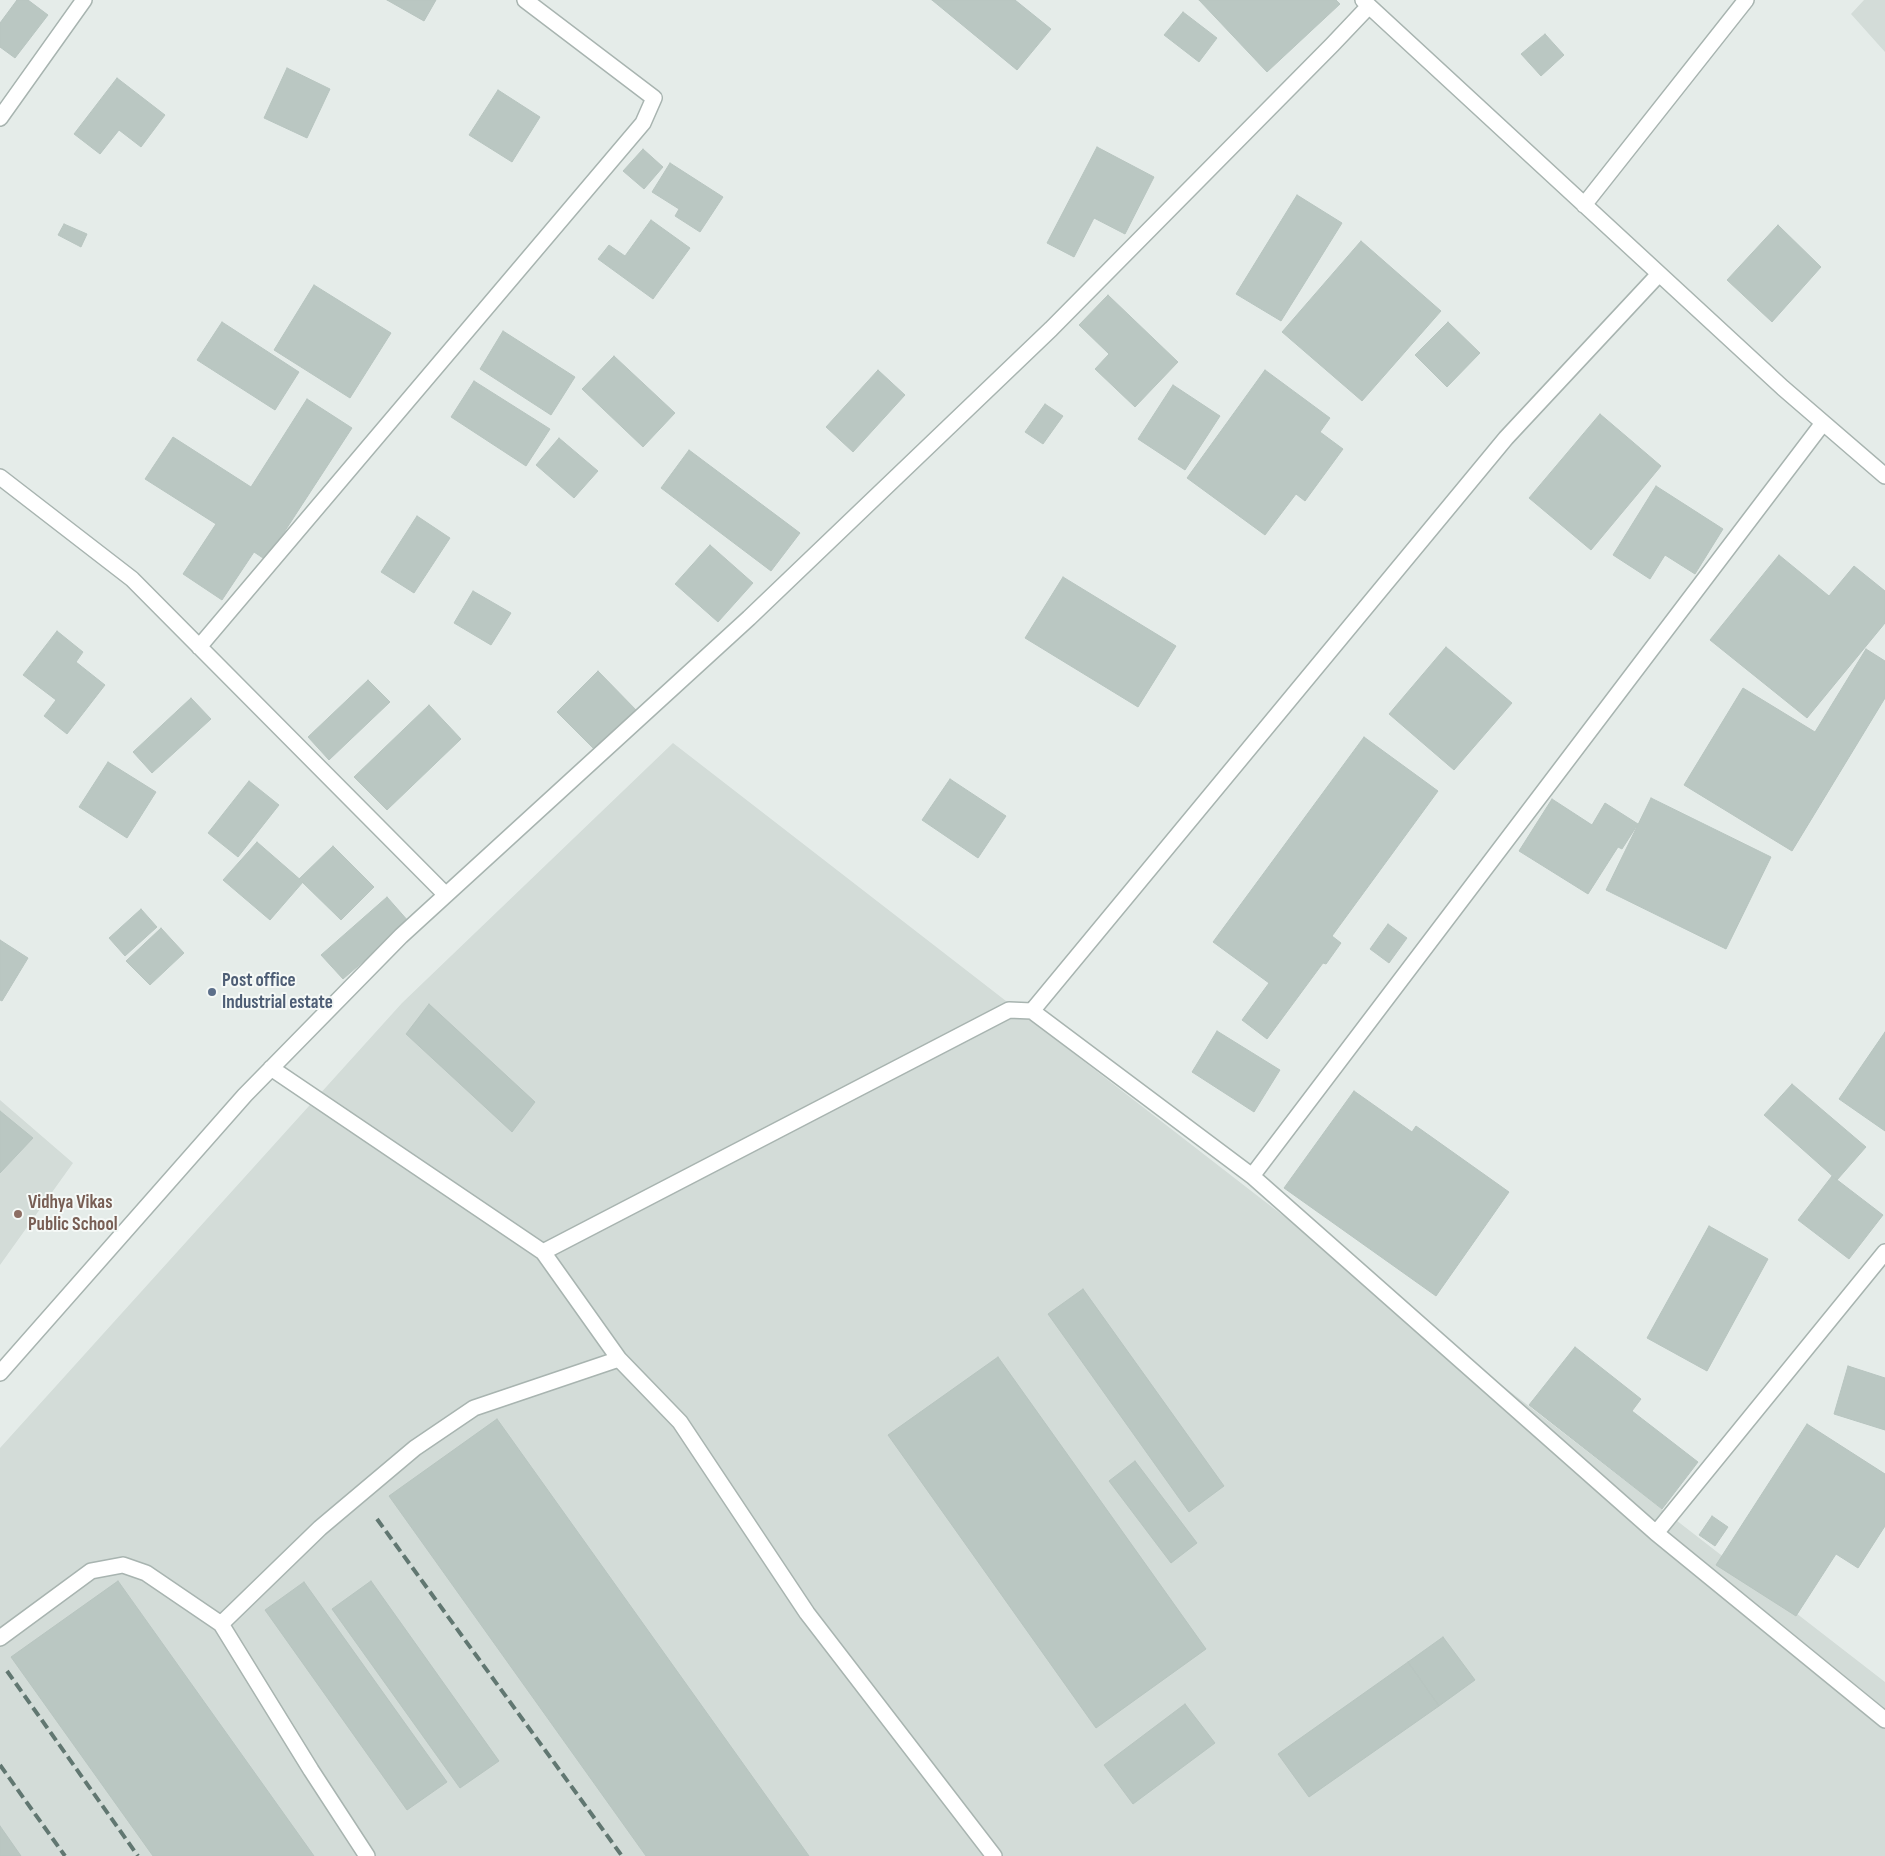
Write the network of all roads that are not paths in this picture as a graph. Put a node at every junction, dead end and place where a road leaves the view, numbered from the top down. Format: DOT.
graph roads {
  1 [pos="84,0"];
  2 [pos="525,0"];
  3 [pos="1746,0"];
  4 [pos="1366,3"];
  5 [pos="2,111"];
  6 [pos="1584,205"];
  7 [pos="1659,274"];
  8 [pos="1823,422"];
  9 [pos="0,476"];
  10 [pos="1885,476"];
  11 [pos="199,647"];
  12 [pos="446,895"];
  13 [pos="1032,1011"];
  14 [pos="272,1068"];
  15 [pos="1252,1176"];
  16 [pos="543,1252"];
  17 [pos="1885,1252"];
  18 [pos="619,1358"];
  19 [pos="0,1373"];
  20 [pos="1656,1534"];
  21 [pos="221,1624"];
  22 [pos="0,1638"];
  23 [pos="1885,1720"];
  24 [pos="367,1856"];
  25 [pos="994,1856"];
  1 -- 5 [label="street"];
  2 -- 11 [label="street"];
  3 -- 6 [label="street"];
  4 -- 6 [label="street"];
  4 -- 12 [label="street"];
  6 -- 7 [label="street"];
  7 -- 8 [label="street"];
  7 -- 13 [label="street"];
  8 -- 10 [label="street"];
  8 -- 15 [label="street"];
  9 -- 11 [label="street"];
  11 -- 12 [label="street"];
  12 -- 14 [label="street"];
  13 -- 15 [label="street"];
  13 -- 16 [label="street"];
  14 -- 16 [label="street"];
  14 -- 19 [label="street"];
  15 -- 20 [label="street"];
  16 -- 18 [label="street"];
  17 -- 20 [label="street"];
  18 -- 21 [label="street"];
  18 -- 25 [label="street"];
  20 -- 23 [label="street"];
  21 -- 22 [label="street"];
  21 -- 24 [label="street"];
}
